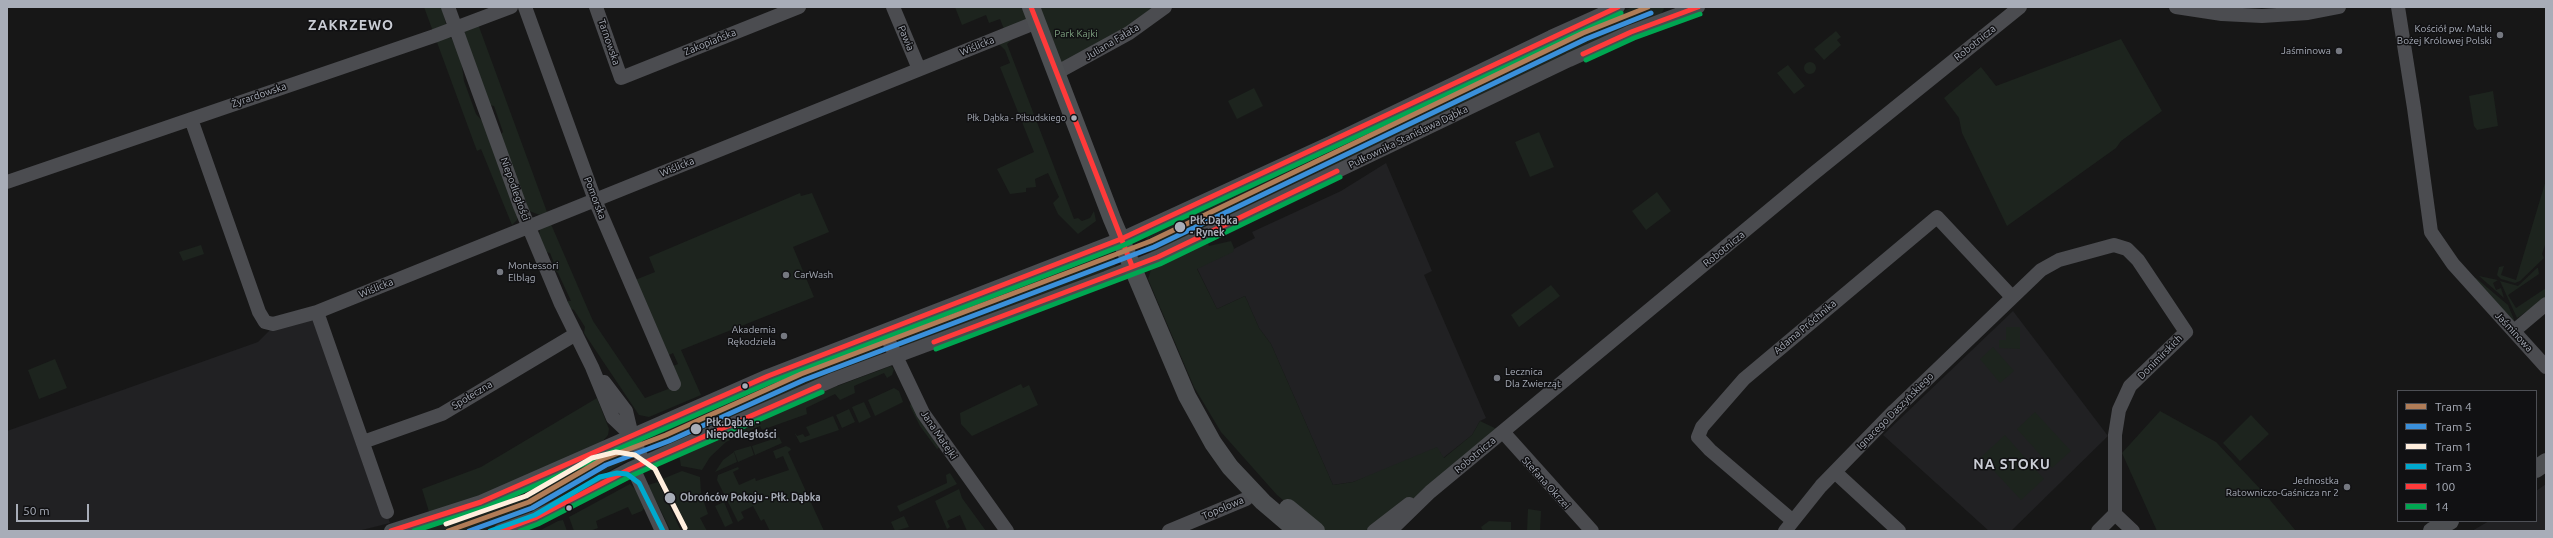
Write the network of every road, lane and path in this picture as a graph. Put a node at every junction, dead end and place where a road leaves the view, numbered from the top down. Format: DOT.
graph roads {
  1 [pos="448,7"];
  2 [pos="510,7"];
  3 [pos="525,7"];
  4 [pos="596,7"];
  5 [pos="799,7"];
  6 [pos="892,7"];
  7 [pos="1165,7"];
  8 [pos="1618,7"];
  9 [pos="1698,7"];
  10 [pos="2176,7"];
  11 [pos="2339,7"];
  12 [pos="2398,7"];
  13 [pos="2016,8"];
  14 [pos="1674,11"];
  15 [pos="1034,14"];
  16 [pos="455,28"];
  17 [pos="919,69"];
  18 [pos="1056,73"];
  19 [pos="621,78"];
  20 [pos="192,118"];
  21 [pos="7,182"];
  22 [pos="595,200"];
  23 [pos="528,226"];
  24 [pos="1121,239"];
  25 [pos="1133,267"];
  26 [pos="2012,297"];
  27 [pos="2546,304"];
  28 [pos="317,312"];
  29 [pos="884,331"];
  30 [pos="2514,331"];
  31 [pos="576,334"];
  32 [pos="895,356"];
  33 [pos="1173,366"];
  34 [pos="2546,367"];
  35 [pos="674,384"];
  36 [pos="1503,432"];
  37 [pos="632,436"];
  38 [pos="363,442"];
  39 [pos="2546,462"];
  40 [pos="638,466"];
  41 [pos="2537,468"];
  42 [pos="1836,473"];
  43 [pos="1254,492"];
  44 [pos="1430,492"];
  45 [pos="387,512"];
  46 [pos="2115,514"];
  47 [pos="2448,522"];
  48 [pos="1789,526"];
  49 [pos="390,531"];
  50 [pos="500,531"];
  51 [pos="662,531"];
  52 [pos="1007,531"];
  53 [pos="1169,531"];
  54 [pos="1297,531"];
  55 [pos="1316,531"];
  56 [pos="1374,531"];
  57 [pos="1390,531"];
  58 [pos="1592,531"];
  59 [pos="1899,531"];
  60 [pos="2098,531"];
  61 [pos="2133,531"];
  62 [pos="2432,531"];
  1 -- 16 [label="street, Niepodległości"];
  2 -- 16 [label="street, Żyrardowska"];
  3 -- 22 [label="street, Pomorska"];
  4 -- 19 [label="street, Tarnowska"];
  5 -- 19 [label="street, Zakopiańska"];
  6 -- 17 [label="street, Pawia"];
  7 -- 18 [label="street, Juliana Fałata"];
  8 -- 24 [label="street"];
  9 -- 14 [label="street, Pułkownika Stanisława Dąbka"];
  10 -- 11 [label="street"];
  12 -- 30 [label="street, Jaśminowa"];
  13 -- 36 [label="street, Robotnicza"];
  14 -- 25 [label="street, Pułkownika Stanisława Dąbka"];
  15 -- 17 [label="street, Wiślicka"];
  15 -- 18 [label="main road"];
  16 -- 20 [label="street, Żyrardowska"];
  16 -- 23 [label="street, Niepodległości"];
  17 -- 22 [label="street, Wiślicka"];
  18 -- 24 [label="main road"];
  20 -- 21 [label="street, Żyrardowska"];
  20 -- 28 [label="street, Wiślicka"];
  22 -- 23 [label="street, Wiślicka"];
  22 -- 35 [label="street, Pomorska"];
  23 -- 28 [label="street, Wiślicka"];
  23 -- 31 [label="street, Niepodległości"];
  24 -- 25 [label="main road"];
  24 -- 29 [label="street"];
  25 -- 32 [label="street, Pułkownika Stanisława Dąbka"];
  25 -- 33 [label="main road"];
  26 -- 42 [label="street, Ignacego Daszyńskiego"];
  26 -- 46 [label="street, Donimirskich"];
  26 -- 48 [label="street, Adama Próchnika"];
  27 -- 30 [label="street"];
  28 -- 38 [label="street"];
  29 -- 32 [label="street, Jana Matejki"];
  29 -- 37 [label="street"];
  30 -- 34 [label="street, Jaśminowa"];
  31 -- 37 [label="street, Niepodległości"];
  31 -- 38 [label="street, Społeczna"];
  32 -- 40 [label="street, Pułkownika Stanisława Dąbka"];
  32 -- 52 [label="street, Jana Matejki"];
  33 -- 43 [label="main road"];
  33 -- 55 [label="main road"];
  36 -- 44 [label="street, Robotnicza"];
  36 -- 58 [label="street, Stefana Okrzei"];
  37 -- 40 [label="street, Niepodległości"];
  37 -- 49 [label="street"];
  38 -- 45 [label="street"];
  39 -- 41 [label="main road"];
  40 -- 50 [label="street, Pułkownika Stanisława Dąbka"];
  40 -- 51 [label="street, Niepodległości"];
  42 -- 48 [label="street, Ignacego Daszyńskiego"];
  42 -- 59 [label="street"];
  43 -- 53 [label="street, Topolowa"];
  43 -- 54 [label="main road"];
  44 -- 56 [label="street, Robotnicza"];
  44 -- 57 [label="street, Robotnicza"];
  46 -- 60 [label="street"];
  46 -- 61 [label="street"];
  47 -- 62 [label="main road"];
}
